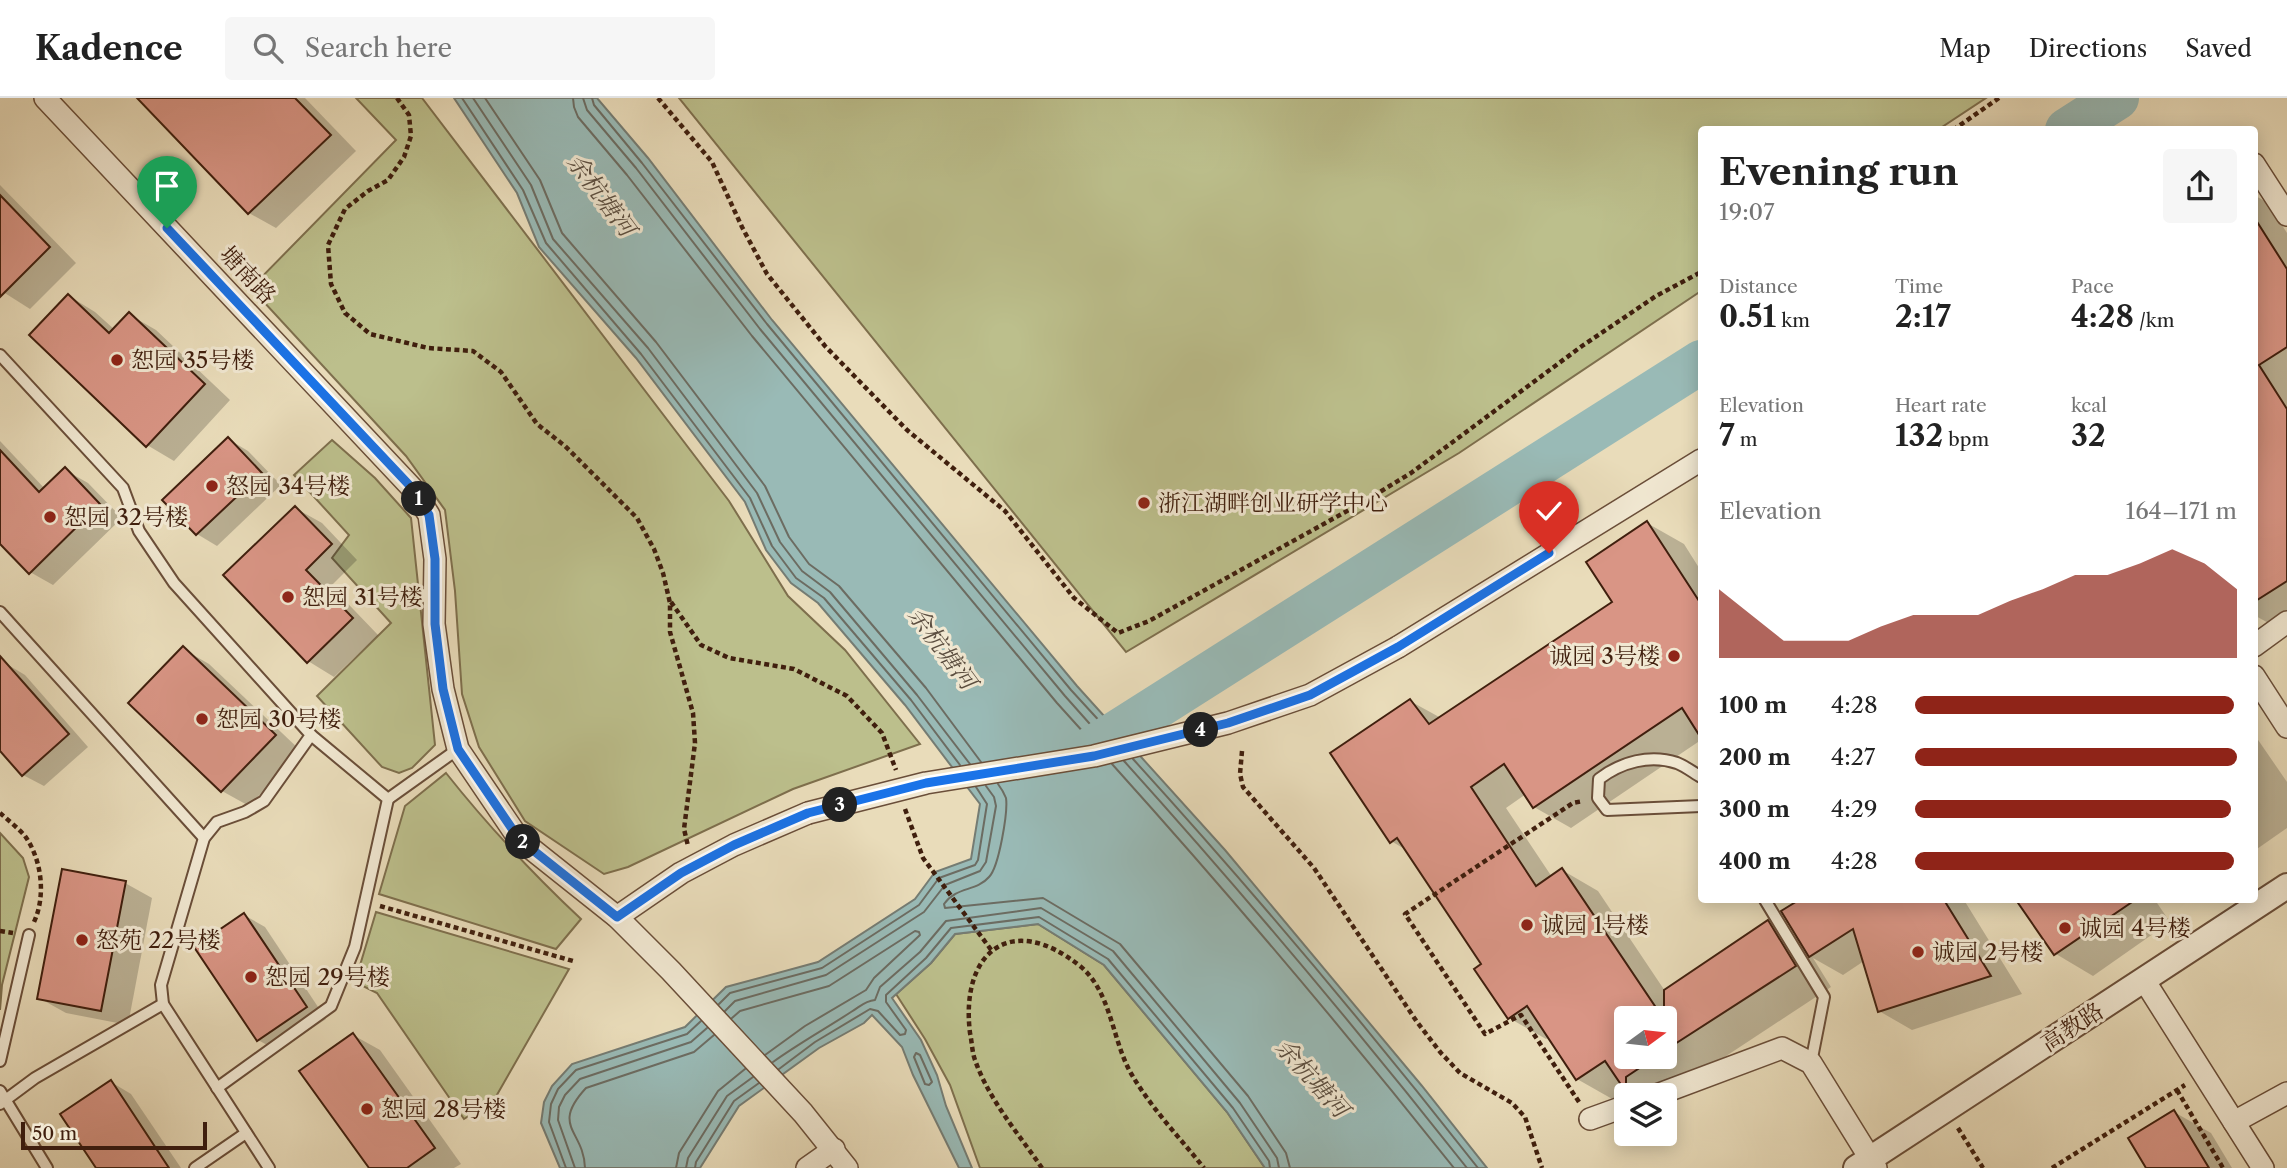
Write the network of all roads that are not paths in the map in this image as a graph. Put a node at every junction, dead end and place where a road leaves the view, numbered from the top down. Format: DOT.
graph roads {
  1 [pos="45,98"];
  2 [pos="2258,170"];
  3 [pos="2287,215"];
  4 [pos="0,355"];
  5 [pos="1698,462"];
  6 [pos="1,614"];
  7 [pos="2287,622"];
  8 [pos="2258,643"];
  9 [pos="2258,682"];
  10 [pos="2287,727"];
  11 [pos="311,735"];
  12 [pos="458,749"];
  13 [pos="1698,775"];
  14 [pos="388,799"];
  15 [pos="1698,806"];
  16 [pos="204,838"];
  17 [pos="2287,886"];
  18 [pos="1767,903"];
  19 [pos="617,917"];
  20 [pos="29,935"];
  21 [pos="2144,980"];
  22 [pos="163,1004"];
  23 [pos="0,1061"];
  24 [pos="1811,1063"];
  25 [pos="1677,1087"];
  26 [pos="217,1088"];
  27 [pos="2287,1093"];
  28 [pos="2,1099"];
  29 [pos="1614,1110"];
  30 [pos="1590,1119"];
  31 [pos="2234,1122"];
  32 [pos="246,1133"];
  33 [pos="834,1149"];
  34 [pos="1868,1165"];
  35 [pos="47,1168"];
  36 [pos="195,1168"];
  37 [pos="269,1168"];
  38 [pos="807,1168"];
  39 [pos="846,1168"];
  40 [pos="2263,1168"];
  1 -- 12 [label="street, 塘南路"];
  2 -- 3 [label="street"];
  4 -- 11 [label="lane"];
  5 -- 19 [label="street, bridge"];
  6 -- 16 [label="lane"];
  7 -- 8 [label="street"];
  9 -- 10 [label="street"];
  11 -- 14 [label="lane"];
  11 -- 16 [label="lane"];
  12 -- 14 [label="lane"];
  12 -- 19 [label="street"];
  13 -- 15 [label="lane"];
  14 -- 26 [label="lane"];
  16 -- 22 [label="lane"];
  17 -- 21 [label="street, 高教路"];
  18 -- 24 [label="lane"];
  19 -- 33 [label="street"];
  20 -- 23 [label="lane"];
  21 -- 31 [label="street"];
  21 -- 34 [label="street, 高教路"];
  22 -- 26 [label="lane"];
  22 -- 28 [label="lane"];
  24 -- 25 [label="street"];
  24 -- 34 [label="street"];
  26 -- 32 [label="lane"];
  27 -- 31 [label="street"];
  28 -- 35 [label="lane"];
  29 -- 30 [label="street"];
  31 -- 40 [label="street"];
  32 -- 36 [label="lane"];
  32 -- 37 [label="lane"];
  33 -- 38 [label="street"];
  33 -- 39 [label="street"];
}
